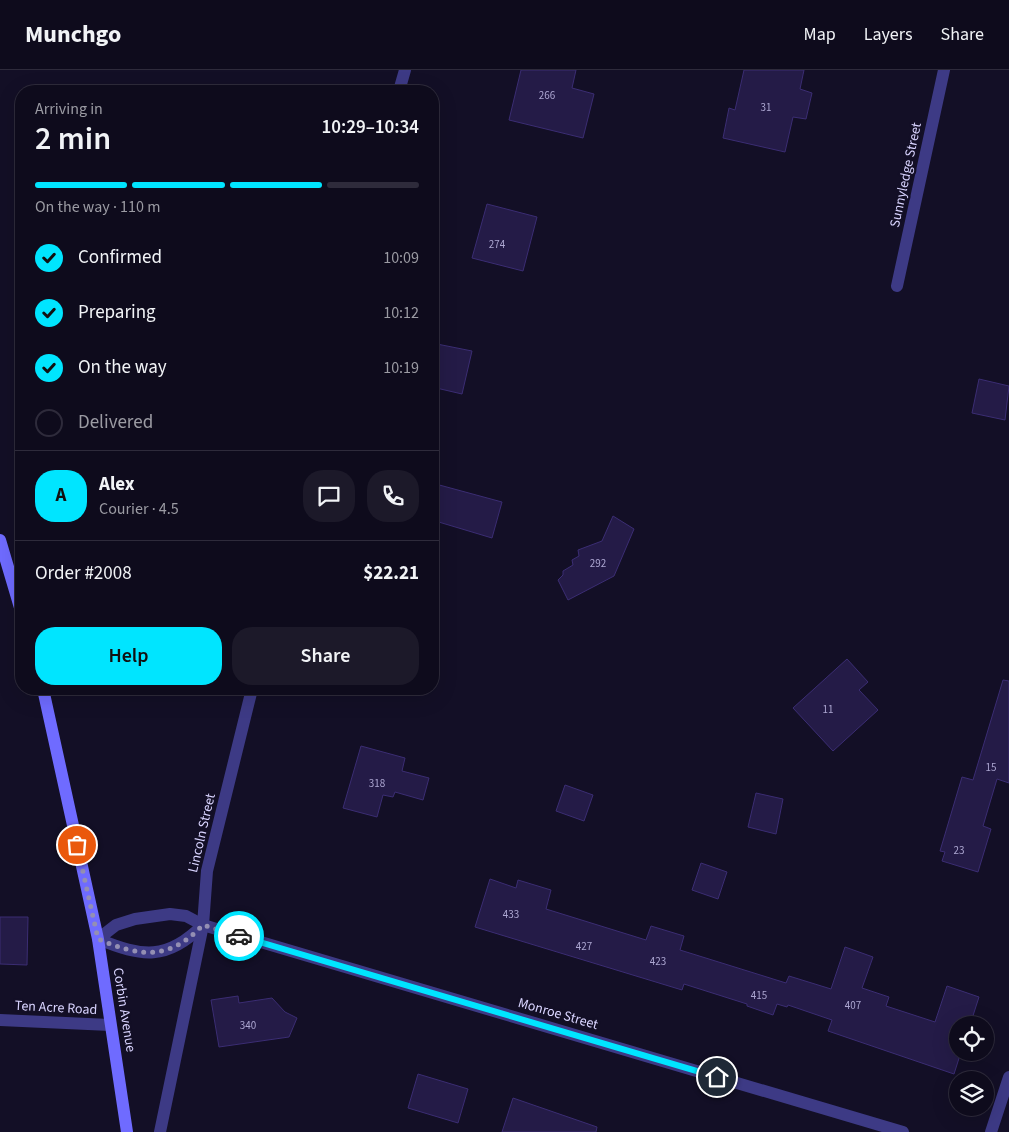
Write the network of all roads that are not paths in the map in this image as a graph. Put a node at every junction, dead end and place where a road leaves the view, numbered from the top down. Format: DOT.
graph roads {
  1 [pos="404,70"];
  2 [pos="944,70"];
  3 [pos="400,85"];
  4 [pos="897,286"];
  5 [pos="0,540"];
  6 [pos="15,591"];
  7 [pos="44,695"];
  8 [pos="251,695"];
  9 [pos="203,925"];
  10 [pos="98,939"];
  11 [pos="0,1020"];
  12 [pos="110,1025"];
  13 [pos="1009,1077"];
  14 [pos="127,1132"];
  15 [pos="160,1132"];
  16 [pos="903,1132"];
  17 [pos="992,1132"];
  1 -- 3 [label="street"];
  2 -- 4 [label="street, Sunnyledge Street"];
  5 -- 6 [label="main road"];
  7 -- 10 [label="main road, Corbin Avenue"];
  8 -- 9 [label="street, Lincoln Street"];
  9 -- 10 [label="street, Monroe Street"];
  9 -- 10 [label="street"];
  9 -- 15 [label="street, Lincoln Street"];
  9 -- 16 [label="street, Monroe Street"];
  10 -- 12 [label="main road, Corbin Avenue"];
  11 -- 12 [label="street, Ten Acre Road"];
  12 -- 14 [label="main road, Corbin Avenue"];
  13 -- 17 [label="street"];
}
